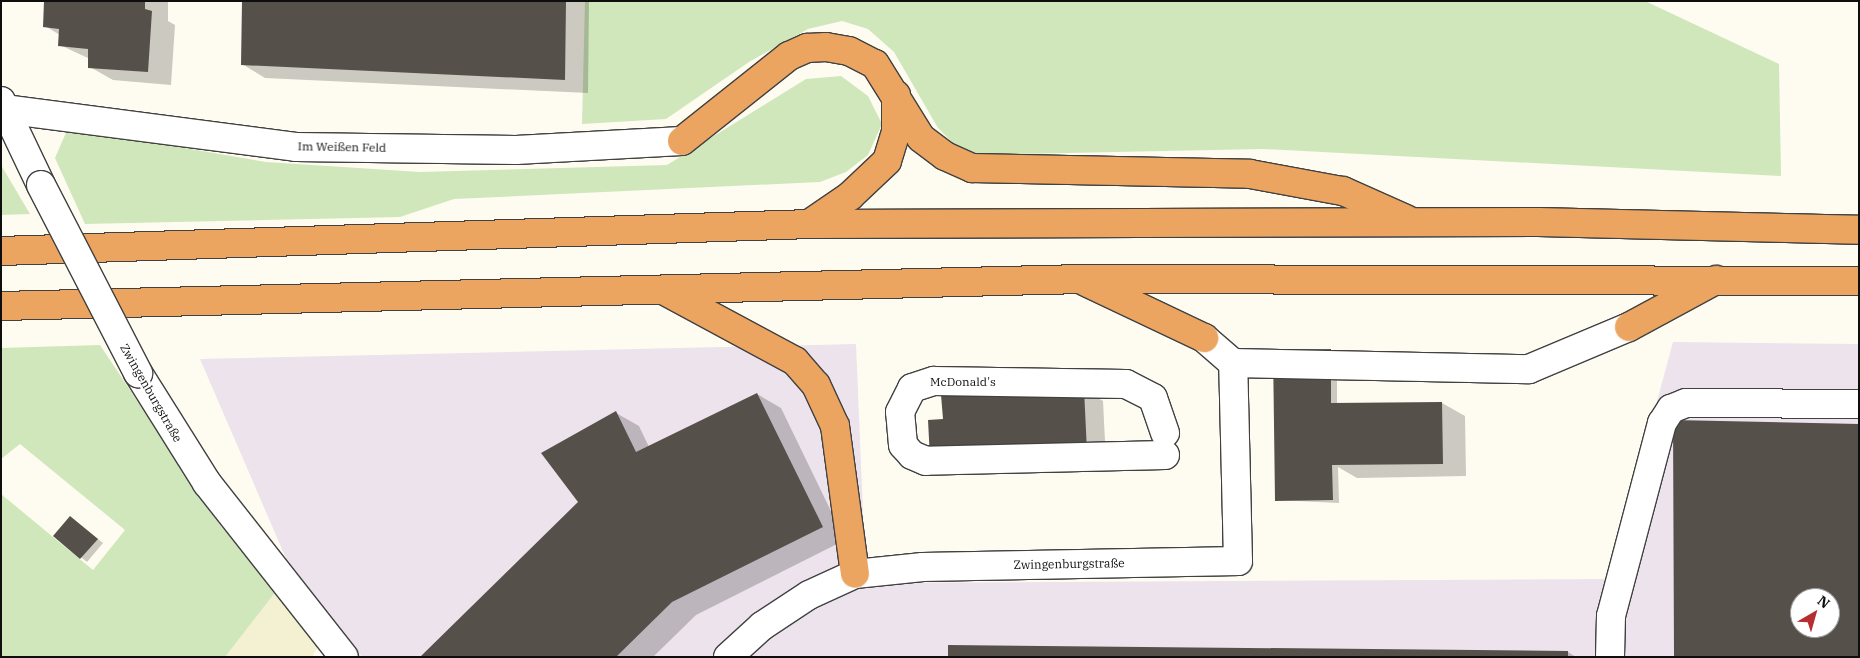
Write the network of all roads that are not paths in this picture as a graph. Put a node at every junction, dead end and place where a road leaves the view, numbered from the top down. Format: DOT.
graph roads {
  1 [pos="896,94"];
  2 [pos="2,105"];
  3 [pos="682,141"];
  4 [pos="1415,223"];
  5 [pos="809,224"];
  6 [pos="1859,230"];
  7 [pos="1,251"];
  8 [pos="1719,278"];
  9 [pos="1080,280"];
  10 [pos="1859,281"];
  11 [pos="662,290"];
  12 [pos="1,306"];
  13 [pos="1629,327"];
  14 [pos="1204,338"];
  15 [pos="1233,363"];
  16 [pos="1859,404"];
  17 [pos="1165,444"];
  18 [pos="855,574"];
  19 [pos="344,657"];
  20 [pos="728,657"];
  21 [pos="1610,657"];
  1 -- 3 [label="highway"];
  1 -- 4 [label="highway"];
  1 -- 5 [label="highway"];
  2 -- 3 [label="street, Im Weißen Feld"];
  2 -- 19 [label="street, Zwingenburgstraße, bridge"];
  4 -- 5 [label="highway"];
  4 -- 6 [label="highway"];
  5 -- 7 [label="highway"];
  8 -- 9 [label="highway"];
  8 -- 10 [label="highway"];
  8 -- 13 [label="highway"];
  9 -- 11 [label="highway"];
  9 -- 14 [label="highway"];
  11 -- 12 [label="highway"];
  11 -- 18 [label="highway"];
  13 -- 15 [label="street"];
  14 -- 15 [label="street"];
  15 -- 18 [label="street, Zwingenburgstraße"];
  16 -- 21 [label="street"];
  17 -- 17 [label="street, McDonald's"];
  18 -- 20 [label="street, Zwingenburgstraße"];
}
